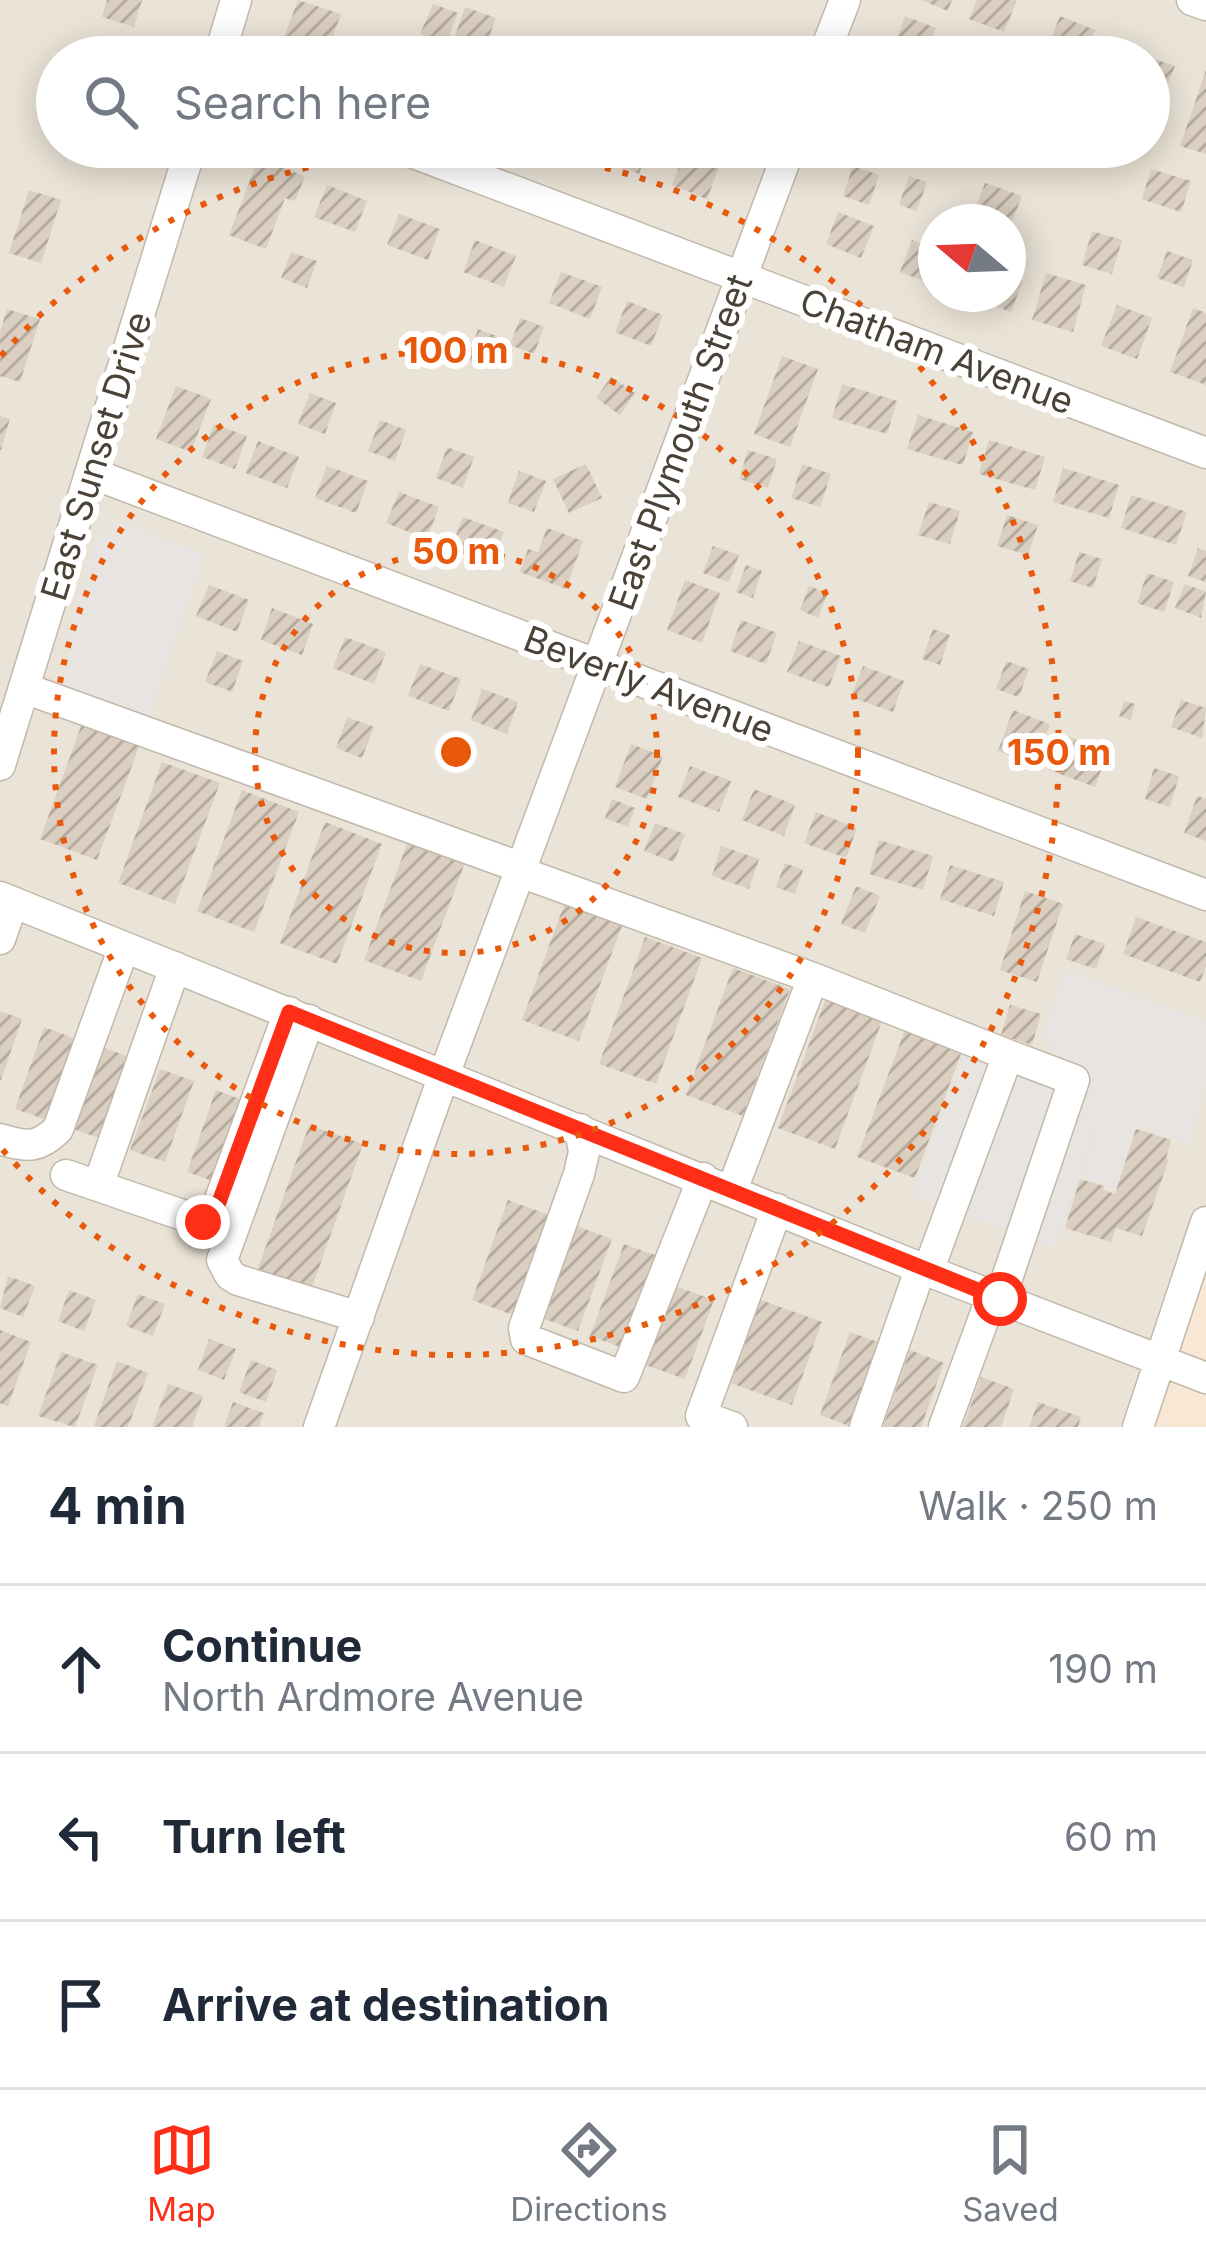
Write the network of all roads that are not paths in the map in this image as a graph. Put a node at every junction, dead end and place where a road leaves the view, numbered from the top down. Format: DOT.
graph roads {
  1 [pos="236,0"];
  2 [pos="844,0"];
  3 [pos="1192,0"];
  4 [pos="1206,5"];
  5 [pos="225,36"];
  6 [pos="831,36"];
  7 [pos="185,168"];
  8 [pos="453,168"];
  9 [pos="782,168"];
  10 [pos="741,277"];
  11 [pos="1206,453"];
  12 [pos="91,473"];
  13 [pos="597,664"];
  14 [pos="24,688"];
  15 [pos="0,765"];
  16 [pos="521,870"];
  17 [pos="1206,895"];
  18 [pos="6,900"];
  19 [pos="0,939"];
  20 [pos="124,947"];
  21 [pos="175,967"];
  22 [pos="813,978"];
  23 [pos="299,1016"];
  24 [pos="1008,1054"];
  25 [pos="444,1075"];
  26 [pos="580,1129"];
  27 [pos="0,1139"];
  28 [pos="66,1175"];
  29 [pos="703,1178"];
  30 [pos="98,1186"];
  31 [pos="732,1190"];
  32 [pos="777,1209"];
  33 [pos="1203,1243"];
  34 [pos="924,1269"];
  35 [pos="996,1298"];
  36 [pos="359,1317"];
  37 [pos="1162,1360"];
  38 [pos="1206,1378"];
  39 [pos="319,1427"];
  40 [pos="732,1427"];
  41 [pos="865,1427"];
  42 [pos="944,1427"];
  43 [pos="1138,1427"];
  1 -- 5 [label="street"];
  2 -- 6 [label="street"];
  3 -- 4 [label="street"];
  7 -- 12 [label="street, East Sunset Drive"];
  8 -- 10 [label="street, Chatham Avenue"];
  9 -- 10 [label="street, East Plymouth Street"];
  10 -- 11 [label="street, Chatham Avenue"];
  10 -- 13 [label="street, East Plymouth Street"];
  12 -- 13 [label="street, Beverly Avenue"];
  12 -- 14 [label="street, East Sunset Drive"];
  13 -- 16 [label="street, East Plymouth Street"];
  13 -- 17 [label="street, Beverly Avenue"];
  14 -- 15 [label="street, East Sunset Drive"];
  14 -- 16 [label="street"];
  16 -- 22 [label="street"];
  16 -- 25 [label="street, East Plymouth Street"];
  18 -- 19 [label="street"];
  18 -- 20 [label="street"];
  20 -- 21 [label="street"];
  20 -- 27 [label="street"];
  21 -- 23 [label="street"];
  21 -- 30 [label="street"];
  22 -- 24 [label="street"];
  22 -- 31 [label="street"];
  23 -- 25 [label="street"];
  23 -- 30 [label="street"];
  23 -- 36 [label="street"];
  24 -- 34 [label="street"];
  24 -- 35 [label="street"];
  25 -- 26 [label="street"];
  25 -- 36 [label="street, East Plymouth Street"];
  26 -- 29 [label="street"];
  26 -- 29 [label="street"];
  28 -- 30 [label="street"];
  29 -- 31 [label="street"];
  31 -- 32 [label="street"];
  32 -- 34 [label="street"];
  32 -- 40 [label="street"];
  33 -- 37 [label="street"];
  34 -- 35 [label="street"];
  34 -- 41 [label="street"];
  35 -- 37 [label="street"];
  35 -- 42 [label="street"];
  36 -- 39 [label="street, East Plymouth Street"];
  37 -- 38 [label="street"];
  37 -- 43 [label="street"];
}
